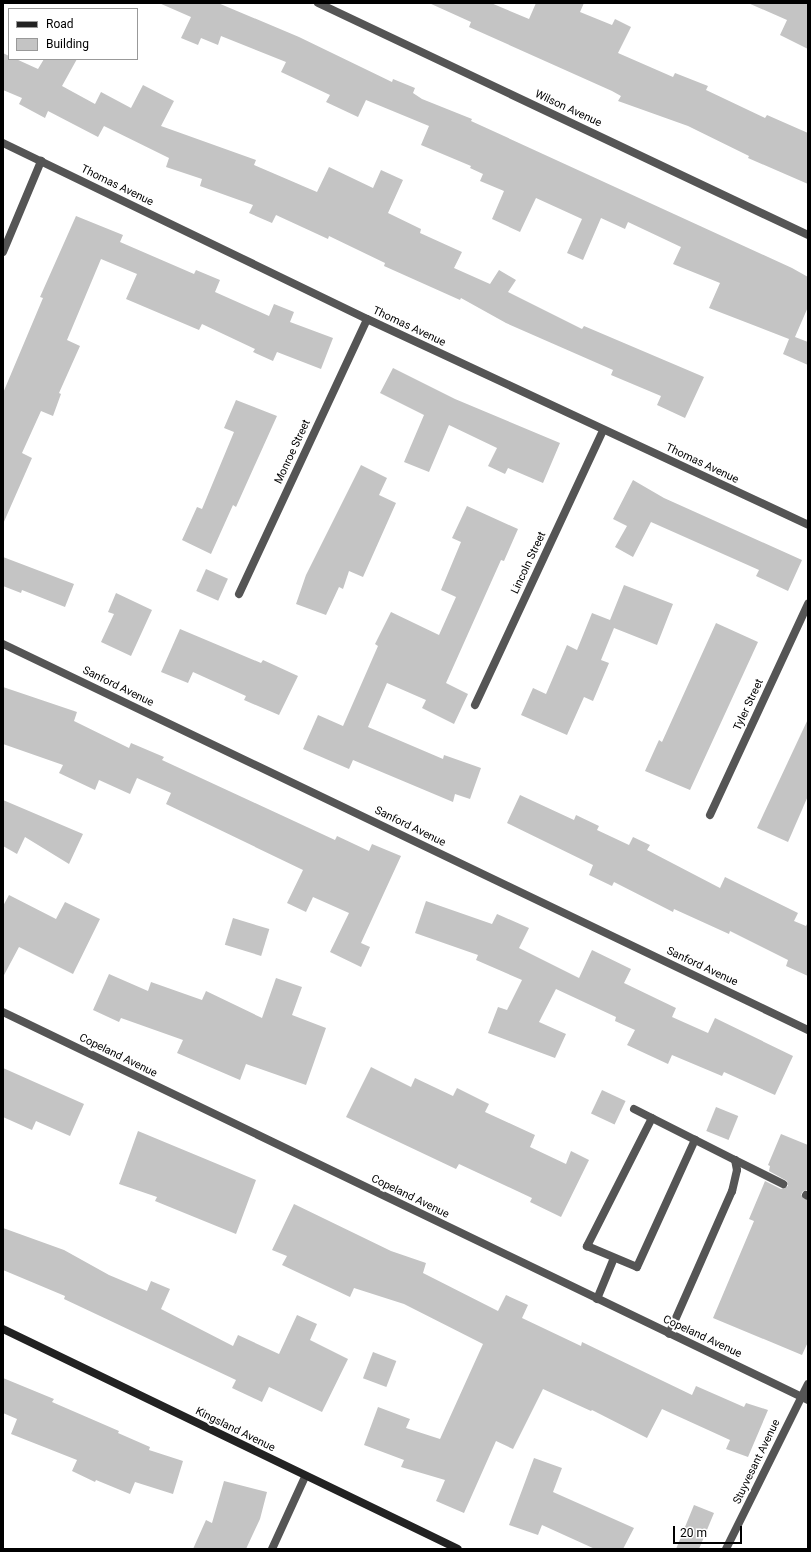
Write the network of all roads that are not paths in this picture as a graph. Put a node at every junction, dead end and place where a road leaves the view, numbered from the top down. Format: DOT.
graph roads {
  1 [pos="318,3"];
  2 [pos="3,143"];
  3 [pos="41,161"];
  4 [pos="808,235"];
  5 [pos="3,252"];
  6 [pos="366,319"];
  7 [pos="603,430"];
  8 [pos="808,525"];
  9 [pos="239,594"];
  10 [pos="808,604"];
  11 [pos="3,644"];
  12 [pos="475,705"];
  13 [pos="710,815"];
  14 [pos="3,1012"];
  15 [pos="808,1030"];
  16 [pos="634,1109"];
  17 [pos="652,1118"];
  18 [pos="695,1140"];
  19 [pos="735,1160"];
  20 [pos="783,1184"];
  21 [pos="614,1258"];
  22 [pos="597,1299"];
  23 [pos="3,1329"];
  24 [pos="669,1334"];
  25 [pos="808,1384"];
  26 [pos="805,1398"];
  27 [pos="305,1477"];
  28 [pos="272,1549"];
  29 [pos="458,1549"];
  30 [pos="726,1549"];
  1 -- 4 [label="street, Wilson Avenue"];
  2 -- 3 [label="street, Thomas Avenue"];
  3 -- 5 [label="street"];
  3 -- 6 [label="street, Thomas Avenue"];
  6 -- 7 [label="street, Thomas Avenue"];
  6 -- 9 [label="street, Monroe Street"];
  7 -- 8 [label="street, Thomas Avenue"];
  7 -- 12 [label="street, Lincoln Street"];
  10 -- 13 [label="street, Tyler Street"];
  11 -- 15 [label="street, Sanford Avenue"];
  14 -- 22 [label="street, Copeland Avenue"];
  16 -- 17 [label="street"];
  17 -- 18 [label="street"];
  17 -- 21 [label="street"];
  18 -- 19 [label="street"];
  18 -- 21 [label="street"];
  19 -- 20 [label="street"];
  19 -- 24 [label="street"];
  21 -- 22 [label="street"];
  22 -- 24 [label="street, Copeland Avenue"];
  23 -- 27 [label="main road, Kingsland Avenue"];
  24 -- 26 [label="street, Copeland Avenue"];
  25 -- 26 [label="street, Stuyvesant Avenue"];
  26 -- 30 [label="street, Stuyvesant Avenue"];
  27 -- 28 [label="street"];
  27 -- 29 [label="main road, Kingsland Avenue"];
}
